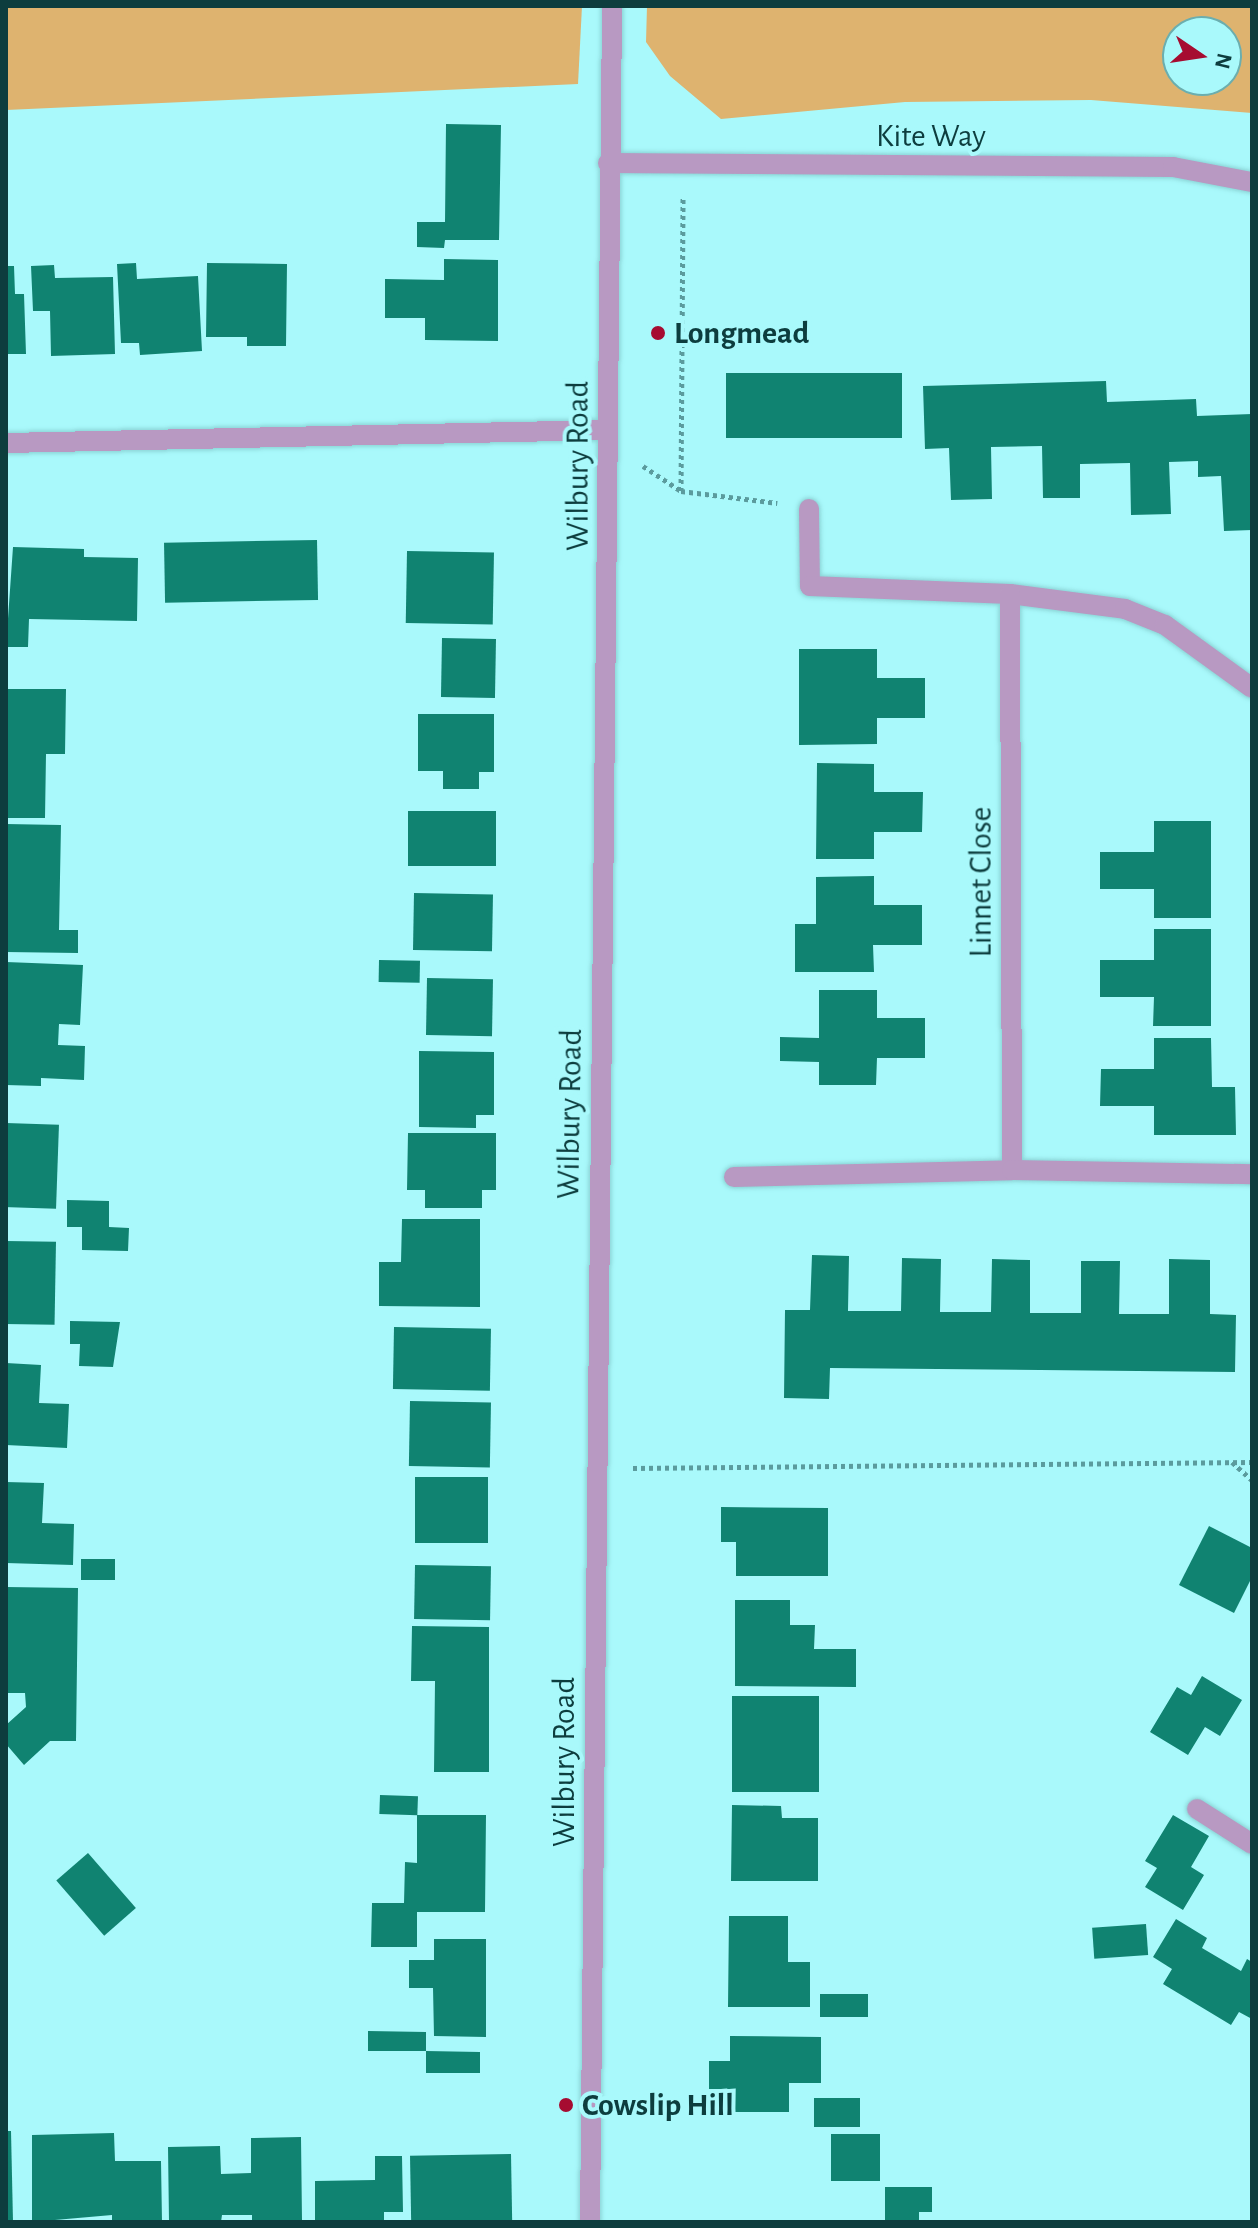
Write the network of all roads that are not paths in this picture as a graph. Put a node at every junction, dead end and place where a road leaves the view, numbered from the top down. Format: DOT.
graph roads {
  1 [pos="612,6"];
  2 [pos="608,163"];
  3 [pos="1252,182"];
  4 [pos="608,430"];
  5 [pos="6,443"];
  6 [pos="809,509"];
  7 [pos="1010,594"];
  8 [pos="1252,688"];
  9 [pos="1012,1170"];
  10 [pos="1252,1174"];
  11 [pos="734,1177"];
  12 [pos="1197,1809"];
  13 [pos="1252,1844"];
  14 [pos="590,2222"];
  1 -- 2 [label="street, Wilbury Road"];
  2 -- 3 [label="street, Kite Way"];
  2 -- 4 [label="street, Wilbury Road"];
  4 -- 5 [label="street"];
  4 -- 14 [label="street, Wilbury Road"];
  6 -- 7 [label="street"];
  7 -- 8 [label="street"];
  7 -- 9 [label="street, Linnet Close"];
  9 -- 10 [label="street"];
  9 -- 11 [label="street"];
  12 -- 13 [label="street"];
}
